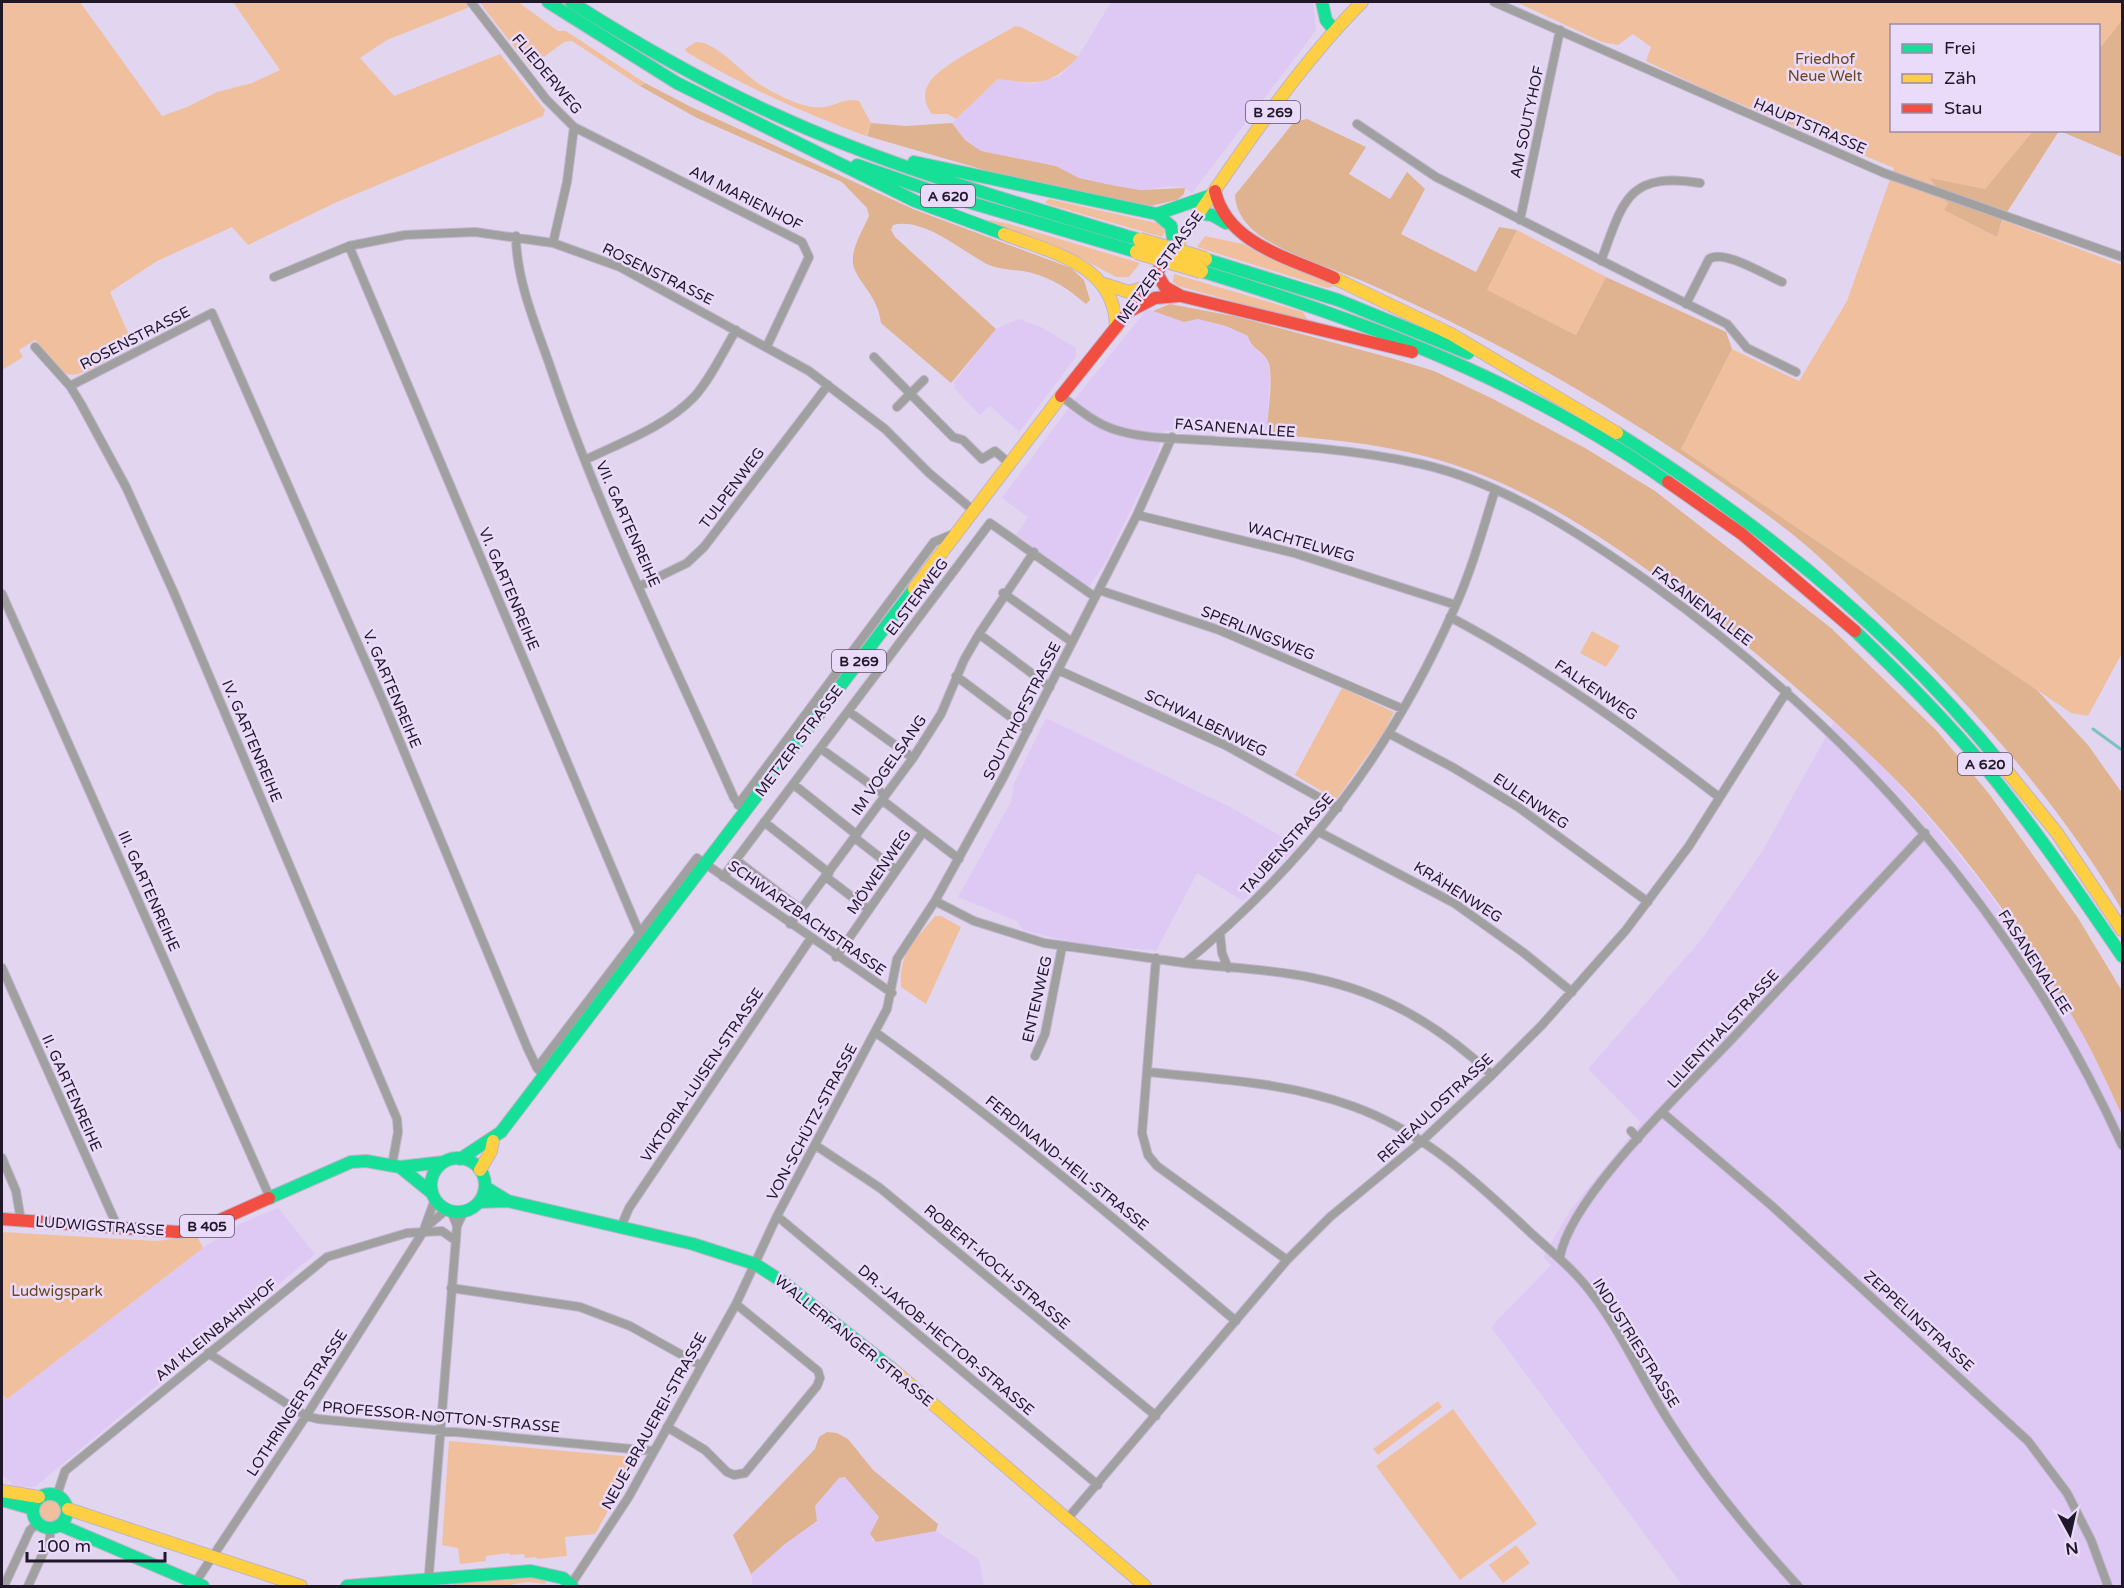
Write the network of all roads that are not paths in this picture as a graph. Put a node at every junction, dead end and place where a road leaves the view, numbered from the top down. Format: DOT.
graph roads {
  1 [pos="471,2"];
  2 [pos="548,2"];
  3 [pos="572,2"];
  4 [pos="1322,2"];
  5 [pos="1362,2"];
  6 [pos="1494,2"];
  7 [pos="1334,30"];
  8 [pos="1560,30"];
  9 [pos="1357,124"];
  10 [pos="763,126"];
  11 [pos="574,127"];
  12 [pos="819,135"];
  13 [pos="1700,183"];
  14 [pos="1213,193"];
  15 [pos="1197,213"];
  16 [pos="1157,214"];
  17 [pos="1520,220"];
  18 [pos="1226,223"];
  19 [pos="516,236"];
  20 [pos="553,243"];
  21 [pos="1174,245"];
  22 [pos="350,246"];
  23 [pos="1139,246"];
  24 [pos="2122,257"];
  25 [pos="1601,261"];
  26 [pos="1203,265"];
  27 [pos="1156,272"];
  28 [pos="274,277"];
  29 [pos="1782,282"];
  30 [pos="1104,284"];
  31 [pos="1146,287"];
  32 [pos="1181,296"];
  33 [pos="1686,304"];
  34 [pos="1128,312"];
  35 [pos="212,313"];
  36 [pos="1116,328"];
  37 [pos="736,330"];
  38 [pos="767,346"];
  39 [pos="35,347"];
  40 [pos="874,357"];
  41 [pos="1796,372"];
  42 [pos="924,380"];
  43 [pos="828,385"];
  44 [pos="70,387"];
  45 [pos="1511,389"];
  46 [pos="910,394"];
  47 [pos="1061,396"];
  48 [pos="1570,405"];
  49 [pos="897,407"];
  50 [pos="1172,438"];
  51 [pos="585,460"];
  52 [pos="1010,464"];
  53 [pos="1495,490"];
  54 [pos="974,511"];
  55 [pos="1137,515"];
  56 [pos="1034,552"];
  57 [pos="640,586"];
  58 [pos="1003,593"];
  59 [pos="2,594"];
  60 [pos="1097,594"];
  61 [pos="1456,605"];
  62 [pos="1450,617"];
  63 [pos="979,634"];
  64 [pos="1072,642"];
  65 [pos="1058,670"];
  66 [pos="956,676"];
  67 [pos="1050,687"];
  68 [pos="1786,691"];
  69 [pos="1403,709"];
  70 [pos="848,711"];
  71 [pos="1028,730"];
  72 [pos="1390,734"];
  73 [pos="820,748"];
  74 [pos="914,758"];
  75 [pos="793,784"];
  76 [pos="884,797"];
  77 [pos="1719,797"];
  78 [pos="742,808"];
  79 [pos="1338,808"];
  80 [pos="764,822"];
  81 [pos="923,832"];
  82 [pos="1319,832"];
  83 [pos="1925,832"];
  84 [pos="856,837"];
  85 [pos="959,859"];
  86 [pos="736,860"];
  87 [pos="707,865"];
  88 [pos="896,870"];
  89 [pos="827,875"];
  90 [pos="723,877"];
  91 [pos="935,902"];
  92 [pos="1648,902"];
  93 [pos="800,909"];
  94 [pos="869,909"];
  95 [pos="790,924"];
  96 [pos="2122,930"];
  97 [pos="1220,933"];
  98 [pos="643,937"];
  99 [pos="811,938"];
  100 [pos="1062,947"];
  101 [pos="2122,956"];
  102 [pos="836,957"];
  103 [pos="1156,958"];
  104 [pos="1185,963"];
  105 [pos="2,968"];
  106 [pos="1228,968"];
  107 [pos="1572,992"];
  108 [pos="892,993"];
  109 [pos="875,1032"];
  110 [pos="1035,1056"];
  111 [pos="541,1072"];
  112 [pos="1147,1072"];
  113 [pos="1492,1075"];
  114 [pos="1663,1113"];
  115 [pos="1631,1131"];
  116 [pos="1638,1138"];
  117 [pos="493,1141"];
  118 [pos="1422,1141"];
  119 [pos="815,1145"];
  120 [pos="2122,1145"];
  121 [pos="2,1158"];
  122 [pos="460,1159"];
  123 [pos="444,1162"];
  124 [pos="396,1166"];
  125 [pos="480,1170"];
  126 [pos="485,1186"];
  127 [pos="430,1192"];
  128 [pos="271,1200"];
  129 [pos="508,1201"];
  130 [pos="479,1202"];
  131 [pos="454,1211"];
  132 [pos="777,1216"];
  133 [pos="2,1219"];
  134 [pos="21,1221"];
  135 [pos="457,1226"];
  136 [pos="118,1228"];
  137 [pos="620,1229"];
  138 [pos="424,1230"];
  139 [pos="456,1241"];
  140 [pos="1560,1257"];
  141 [pos="1287,1260"];
  142 [pos="754,1264"];
  143 [pos="451,1288"];
  144 [pos="736,1304"];
  145 [pos="1236,1321"];
  146 [pos="208,1353"];
  147 [pos="700,1365"];
  148 [pos="306,1416"];
  149 [pos="1156,1416"];
  150 [pos="667,1427"];
  151 [pos="439,1430"];
  152 [pos="653,1451"];
  153 [pos="1098,1485"];
  154 [pos="2,1491"];
  155 [pos="57,1495"];
  156 [pos="2,1500"];
  157 [pos="36,1503"];
  158 [pos="68,1509"];
  159 [pos="1068,1518"];
  160 [pos="49,1526"];
  161 [pos="213,1555"];
  162 [pos="429,1582"];
  163 [pos="197,1586"];
  164 [pos="571,1586"];
  165 [pos="4,1587"];
  166 [pos="28,1587"];
  167 [pos="301,1587"];
  168 [pos="347,1587"];
  169 [pos="1145,1587"];
  170 [pos="1798,1587"];
  171 [pos="2108,1587"];
  1 -- 11 [label="street, FLIEDERWEG"];
  2 -- 10 [label="main road, A 620"];
  3 -- 12 [label="main road, A 620"];
  4 -- 7 [label="main road"];
  5 -- 7 [label="main road, METZER STRASSE / B 269"];
  6 -- 8 [label="street, HAUPTSTRASSE"];
  7 -- 14 [label="main road, METZER STRASSE / B 269"];
  8 -- 17 [label="street, AM SOUTYHOF"];
  8 -- 24 [label="street, HAUPTSTRASSE"];
  9 -- 17 [label="street"];
  10 -- 23 [label="main road, A 620"];
  10 -- 30 [label="main road"];
  11 -- 20 [label="street, FLIEDERWEG"];
  11 -- 38 [label="street, AM MARIENHOF"];
  12 -- 16 [label="main road"];
  12 -- 23 [label="main road, A 620"];
  13 -- 25 [label="street"];
  14 -- 15 [label="main road, METZER STRASSE / B 269"];
  14 -- 16 [label="main road"];
  14 -- 18 [label="main road"];
  15 -- 18 [label="main road"];
  15 -- 21 [label="main road, METZER STRASSE / B 269"];
  16 -- 21 [label="main road"];
  17 -- 25 [label="street"];
  18 -- 48 [label="main road"];
  19 -- 20 [label="street, ROSENSTRASSE"];
  19 -- 22 [label="street, ROSENSTRASSE"];
  19 -- 51 [label="street, VII. GARTENREIHE"];
  20 -- 37 [label="street, ROSENSTRASSE"];
  21 -- 27 [label="main road, METZER STRASSE / B 269"];
  22 -- 28 [label="street, ROSENSTRASSE"];
  22 -- 98 [label="street, VI. GARTENREIHE"];
  23 -- 26 [label="main road, A 620, bridge"];
  25 -- 33 [label="street"];
  26 -- 45 [label="main road, A 620"];
  26 -- 48 [label="main road, A 620"];
  27 -- 31 [label="main road, METZER STRASSE / B 269"];
  27 -- 32 [label="main road"];
  29 -- 33 [label="street"];
  30 -- 31 [label="main road"];
  30 -- 36 [label="main road"];
  31 -- 34 [label="main road, METZER STRASSE / B 269"];
  32 -- 34 [label="main road"];
  32 -- 45 [label="main road"];
  33 -- 41 [label="street"];
  34 -- 36 [label="main road, METZER STRASSE / B 269"];
  35 -- 44 [label="street, ROSENSTRASSE"];
  35 -- 111 [label="street, V. GARTENREIHE"];
  36 -- 47 [label="main road, METZER STRASSE / B 269"];
  37 -- 38 [label="street, ROSENSTRASSE"];
  37 -- 51 [label="street"];
  38 -- 43 [label="street, ROSENSTRASSE"];
  39 -- 44 [label="street, IV. GARTENREIHE"];
  40 -- 46 [label="street"];
  42 -- 46 [label="street"];
  43 -- 54 [label="street, ROSENSTRASSE"];
  43 -- 57 [label="street, TULPENWEG"];
  44 -- 124 [label="street, IV. GARTENREIHE"];
  45 -- 101 [label="main road, A 620"];
  46 -- 49 [label="street"];
  46 -- 52 [label="street"];
  47 -- 50 [label="street, FASANENALLEE"];
  47 -- 52 [label="main road, METZER STRASSE / B 269"];
  48 -- 96 [label="main road, A 620"];
  50 -- 53 [label="street, FASANENALLEE"];
  50 -- 55 [label="street, SOUTYHOFSTRASSE"];
  51 -- 57 [label="street, VII. GARTENREIHE"];
  52 -- 54 [label="main road, METZER STRASSE / B 269"];
  53 -- 61 [label="street, TAUBENSTRASSE"];
  53 -- 68 [label="street, FASANENALLEE"];
  54 -- 78 [label="main road, METZER STRASSE / B 269"];
  55 -- 60 [label="street, SOUTYHOFSTRASSE"];
  55 -- 61 [label="street, WACHTELWEG"];
  56 -- 58 [label="street, IM VOGELSANG"];
  56 -- 60 [label="street, ELSTERWEG"];
  56 -- 70 [label="street, ELSTERWEG"];
  57 -- 78 [label="street, VII. GARTENREIHE"];
  58 -- 63 [label="street, IM VOGELSANG"];
  58 -- 64 [label="street"];
  59 -- 128 [label="street, III. GARTENREIHE"];
  60 -- 64 [label="street, SOUTYHOFSTRASSE"];
  60 -- 69 [label="street, SPERLINGSWEG"];
  61 -- 62 [label="street, TAUBENSTRASSE"];
  62 -- 69 [label="street, TAUBENSTRASSE"];
  62 -- 77 [label="street, FALKENWEG"];
  63 -- 66 [label="street, IM VOGELSANG"];
  63 -- 67 [label="street"];
  64 -- 65 [label="street, SOUTYHOFSTRASSE"];
  65 -- 67 [label="street, SOUTYHOFSTRASSE"];
  65 -- 79 [label="street, SCHWALBENWEG"];
  66 -- 71 [label="street"];
  66 -- 74 [label="street, IM VOGELSANG"];
  67 -- 71 [label="street, SOUTYHOFSTRASSE"];
  68 -- 77 [label="street, RENEAULDSTRASSE"];
  68 -- 83 [label="street, FASANENALLEE"];
  69 -- 72 [label="street, TAUBENSTRASSE"];
  70 -- 73 [label="street, ELSTERWEG"];
  70 -- 74 [label="street"];
  71 -- 85 [label="street, SOUTYHOFSTRASSE"];
  72 -- 79 [label="street, TAUBENSTRASSE"];
  72 -- 92 [label="street, EULENWEG"];
  73 -- 75 [label="street, ELSTERWEG"];
  73 -- 76 [label="street"];
  74 -- 76 [label="street, IM VOGELSANG"];
  75 -- 80 [label="street, ELSTERWEG"];
  75 -- 84 [label="street"];
  76 -- 81 [label="street"];
  76 -- 84 [label="street, IM VOGELSANG"];
  77 -- 92 [label="street, RENEAULDSTRASSE"];
  78 -- 87 [label="main road, METZER STRASSE / B 269"];
  79 -- 82 [label="street, TAUBENSTRASSE"];
  80 -- 86 [label="street, ELSTERWEG"];
  80 -- 89 [label="street"];
  81 -- 85 [label="street"];
  81 -- 88 [label="street, MÖWENWEG"];
  82 -- 97 [label="street, TAUBENSTRASSE"];
  82 -- 107 [label="street, KRÄHENWEG"];
  83 -- 114 [label="street, LILIENTHALSTRASSE"];
  83 -- 120 [label="street, FASANENALLEE"];
  84 -- 88 [label="street"];
  84 -- 89 [label="street, IM VOGELSANG"];
  85 -- 91 [label="street, SOUTYHOFSTRASSE"];
  86 -- 90 [label="street, ELSTERWEG"];
  86 -- 93 [label="street, SCHWARZBACHSTRASSE"];
  87 -- 90 [label="street, SCHWARZBACHSTRASSE"];
  87 -- 98 [label="main road, METZER STRASSE / B 269"];
  88 -- 94 [label="street, MÖWENWEG"];
  89 -- 93 [label="street, IM VOGELSANG"];
  89 -- 94 [label="street"];
  90 -- 95 [label="street, SCHWARZBACHSTRASSE"];
  91 -- 100 [label="street"];
  91 -- 108 [label="street, SOUTYHOFSTRASSE"];
  92 -- 107 [label="street, RENEAULDSTRASSE"];
  93 -- 95 [label="street, IM VOGELSANG"];
  94 -- 102 [label="street, MÖWENWEG"];
  95 -- 99 [label="street, SCHWARZBACHSTRASSE"];
  97 -- 104 [label="street, TAUBENSTRASSE"];
  97 -- 106 [label="street"];
  98 -- 111 [label="main road, METZER STRASSE / B 269"];
  99 -- 102 [label="street, SCHWARZBACHSTRASSE"];
  99 -- 137 [label="street, VIKTORIA-LUISEN-STRASSE"];
  100 -- 103 [label="street"];
  100 -- 110 [label="street, ENTENWEG"];
  102 -- 108 [label="street, SCHWARZBACHSTRASSE"];
  103 -- 104 [label="street"];
  103 -- 112 [label="street"];
  104 -- 106 [label="street"];
  105 -- 136 [label="street, II. GARTENREIHE"];
  106 -- 113 [label="street"];
  107 -- 113 [label="street, RENEAULDSTRASSE"];
  108 -- 109 [label="street, VON-SCHÜTZ-STRASSE"];
  109 -- 119 [label="street, VON-SCHÜTZ-STRASSE"];
  109 -- 145 [label="street, FERDINAND-HEIL-STRASSE"];
  111 -- 117 [label="main road, METZER STRASSE / B 269"];
  112 -- 118 [label="street, INDUSTRIESTRASSE"];
  112 -- 141 [label="street"];
  113 -- 118 [label="street, RENEAULDSTRASSE"];
  114 -- 116 [label="street, LILIENTHALSTRASSE"];
  114 -- 171 [label="street, ZEPPELINSTRASSE"];
  115 -- 116 [label="street"];
  116 -- 140 [label="street, LILIENTHALSTRASSE"];
  117 -- 122 [label="main road, METZER STRASSE / B 269"];
  117 -- 125 [label="main road, METZER STRASSE / B 269"];
  118 -- 140 [label="street, INDUSTRIESTRASSE"];
  118 -- 141 [label="street, RENEAULDSTRASSE"];
  119 -- 132 [label="street, VON-SCHÜTZ-STRASSE"];
  119 -- 149 [label="street, ROBERT-KOCH-STRASSE"];
  121 -- 134 [label="street"];
  122 -- 123 [label="main road"];
  122 -- 125 [label="main road"];
  123 -- 124 [label="main road, LUDWIGSTRASSE / B 405"];
  123 -- 127 [label="main road"];
  124 -- 127 [label="main road"];
  124 -- 128 [label="main road, LUDWIGSTRASSE / B 405"];
  125 -- 126 [label="main road"];
  126 -- 129 [label="main road, WALLERFANGER STRASSE"];
  126 -- 130 [label="main road"];
  127 -- 131 [label="main road"];
  127 -- 138 [label="street, LOTHRINGER STRASSE"];
  128 -- 136 [label="main road, LUDWIGSTRASSE / B 405"];
  129 -- 130 [label="main road, WALLERFANGER STRASSE"];
  129 -- 137 [label="main road, WALLERFANGER STRASSE"];
  130 -- 131 [label="main road"];
  131 -- 135 [label="street"];
  131 -- 135 [label="street"];
  131 -- 138 [label="street, LOTHRINGER STRASSE"];
  132 -- 142 [label="street, VON-SCHÜTZ-STRASSE"];
  132 -- 153 [label="street, DR.-JAKOB-HECTOR-STRASSE"];
  133 -- 134 [label="main road, LUDWIGSTRASSE / B 405"];
  134 -- 136 [label="main road, LUDWIGSTRASSE / B 405"];
  135 -- 139 [label="street"];
  137 -- 142 [label="main road, WALLERFANGER STRASSE"];
  138 -- 139 [label="street"];
  138 -- 146 [label="street, AM KLEINBAHNHOF"];
  138 -- 148 [label="street, LOTHRINGER STRASSE"];
  139 -- 143 [label="street"];
  140 -- 170 [label="street, INDUSTRIESTRASSE"];
  141 -- 145 [label="street, RENEAULDSTRASSE"];
  142 -- 144 [label="street, NEUE-BRAUEREI-STRASSE"];
  142 -- 159 [label="main road, WALLERFANGER STRASSE"];
  143 -- 147 [label="street"];
  143 -- 151 [label="street"];
  144 -- 147 [label="street, NEUE-BRAUEREI-STRASSE"];
  144 -- 150 [label="street"];
  145 -- 149 [label="street, RENEAULDSTRASSE"];
  146 -- 148 [label="street, PROFESSOR-NOTTON-STRASSE"];
  146 -- 155 [label="street, AM KLEINBAHNHOF"];
  147 -- 150 [label="street, NEUE-BRAUEREI-STRASSE"];
  148 -- 151 [label="street, PROFESSOR-NOTTON-STRASSE"];
  148 -- 161 [label="street, LOTHRINGER STRASSE"];
  149 -- 153 [label="street, RENEAULDSTRASSE"];
  150 -- 152 [label="street, NEUE-BRAUEREI-STRASSE"];
  151 -- 152 [label="street, PROFESSOR-NOTTON-STRASSE"];
  151 -- 162 [label="street"];
  152 -- 164 [label="street, NEUE-BRAUEREI-STRASSE"];
  153 -- 159 [label="street, RENEAULDSTRASSE"];
  154 -- 157 [label="main road"];
  155 -- 157 [label="main road"];
  155 -- 158 [label="main road"];
  156 -- 157 [label="main road"];
  157 -- 160 [label="main road"];
  158 -- 160 [label="main road"];
  158 -- 161 [label="main road"];
  159 -- 169 [label="main road, WALLERFANGER STRASSE"];
  160 -- 163 [label="main road"];
  160 -- 165 [label="street"];
  160 -- 166 [label="street"];
  161 -- 163 [label="street, LOTHRINGER STRASSE"];
  161 -- 167 [label="main road"];
  162 -- 164 [label="main road"];
  162 -- 168 [label="main road"];
}
